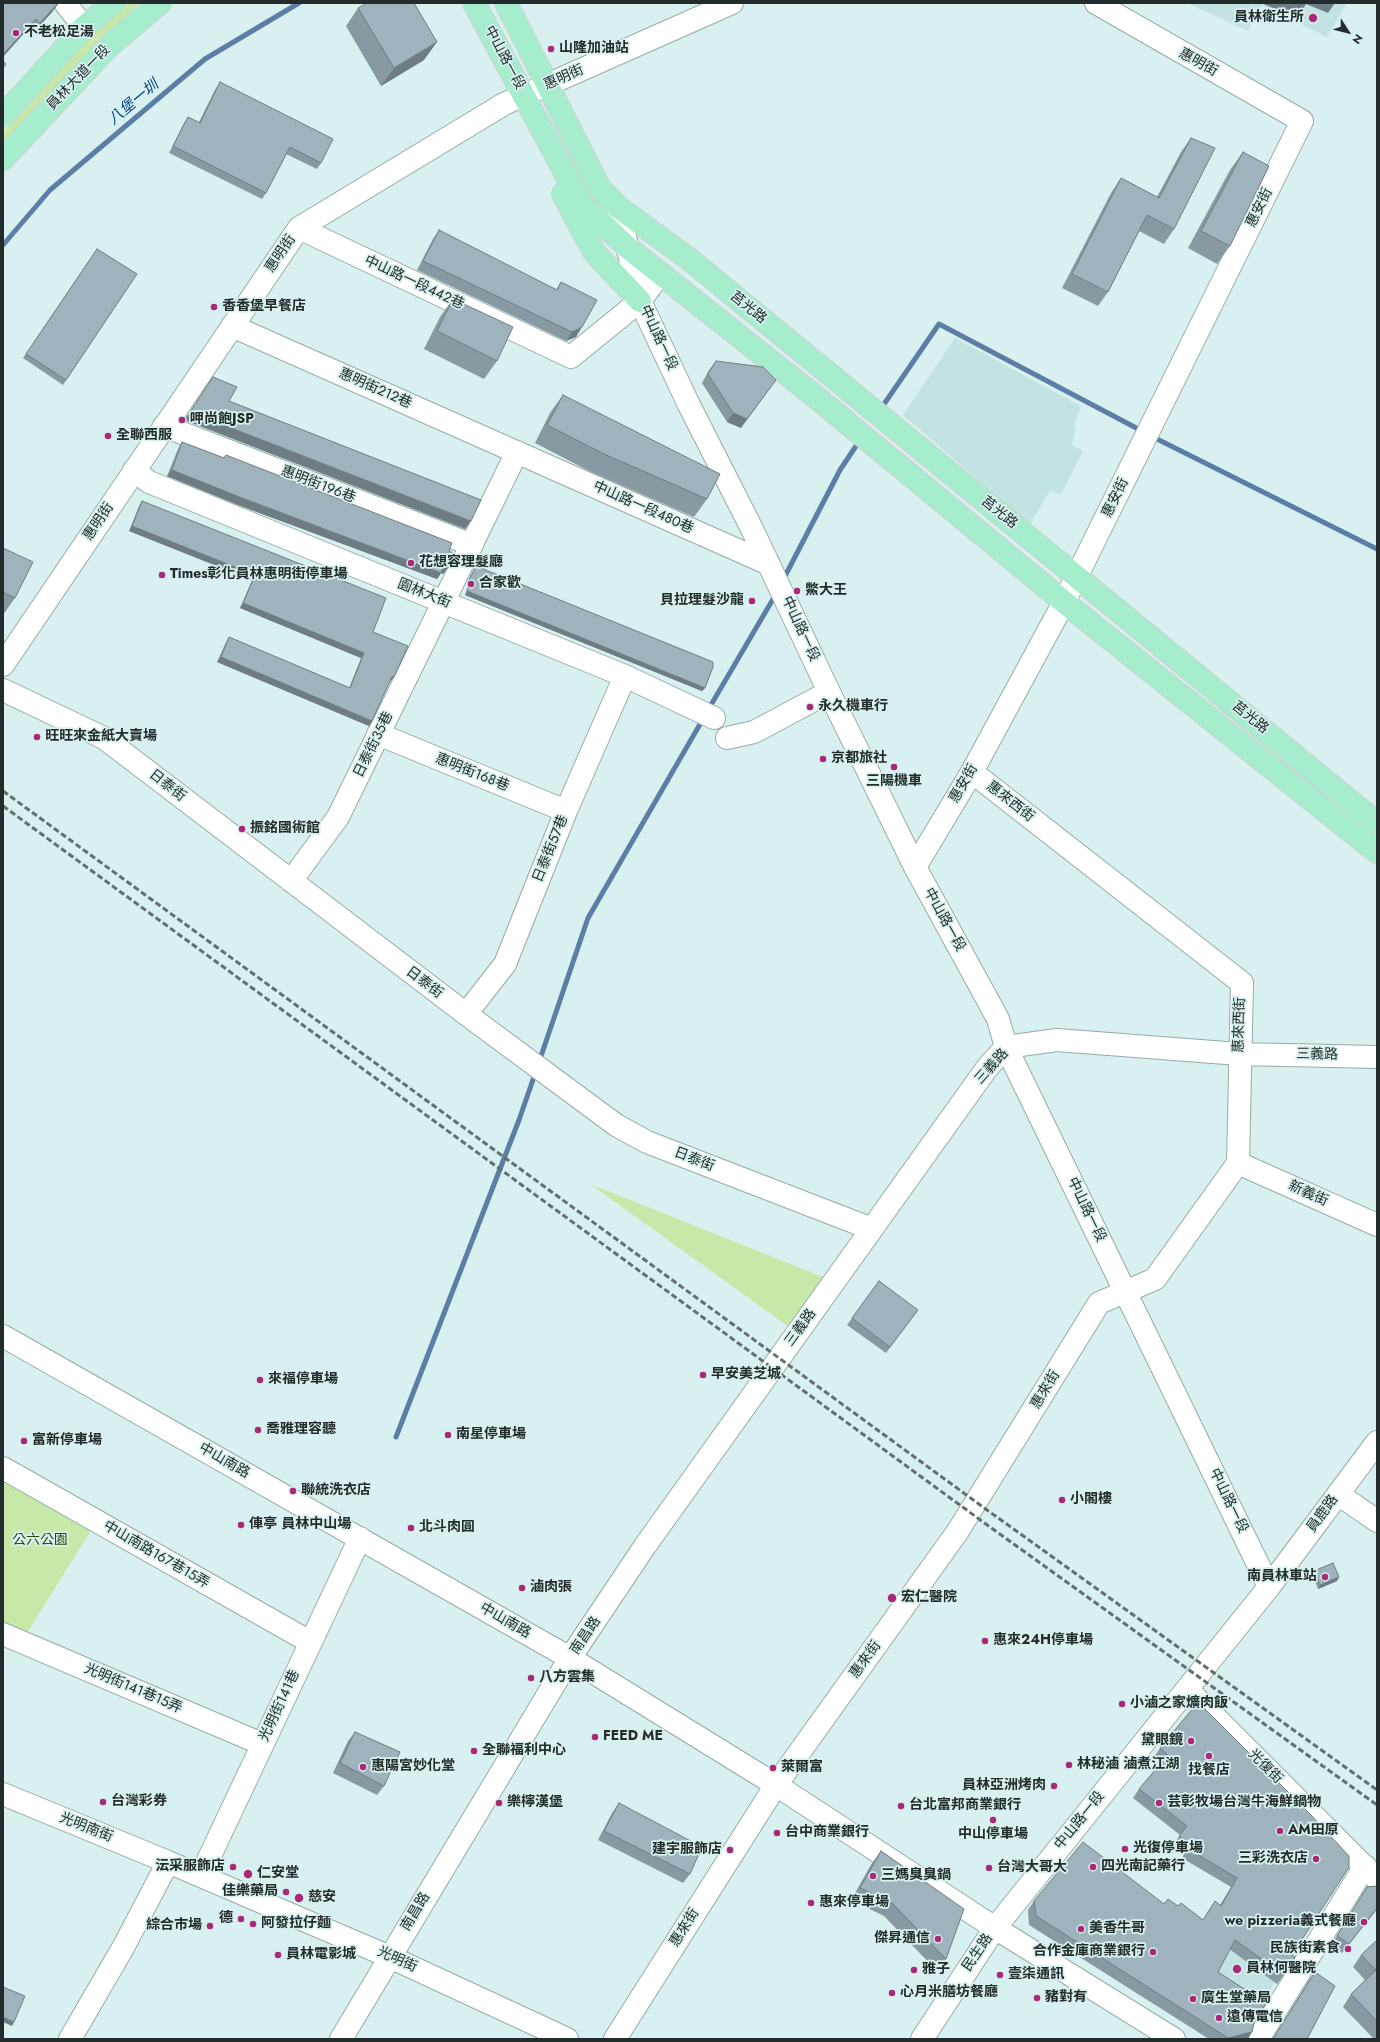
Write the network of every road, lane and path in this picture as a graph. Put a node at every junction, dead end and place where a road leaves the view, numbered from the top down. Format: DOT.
graph roads {
  1 [pos="65,3"];
  2 [pos="113,3"];
  3 [pos="160,3"];
  4 [pos="474,3"];
  5 [pos="506,3"];
  6 [pos="732,3"];
  7 [pos="1096,3"];
  8 [pos="84,27"];
  9 [pos="546,86"];
  10 [pos="524,95"];
  11 [pos="3,116"];
  12 [pos="1302,121"];
  13 [pos="555,154"];
  14 [pos="3,158"];
  15 [pos="618,207"];
  16 [pos="299,228"];
  17 [pos="628,248"];
  18 [pos="660,274"];
  19 [pos="640,300"];
  20 [pos="232,326"];
  21 [pos="164,426"];
  22 [pos="518,452"];
  23 [pos="134,470"];
  24 [pos="472,545"];
  25 [pos="769,564"];
  26 [pos="1077,577"];
  27 [pos="445,602"];
  28 [pos="1064,602"];
  29 [pos="3,664"];
  30 [pos="625,676"];
  31 [pos="3,690"];
  32 [pos="829,692"];
  33 [pos="714,718"];
  34 [pos="378,734"];
  35 [pos="726,738"];
  36 [pos="972,772"];
  37 [pos="566,811"];
  38 [pos="1377,823"];
  39 [pos="1377,852"];
  40 [pos="915,867"];
  41 [pos="291,881"];
  42 [pos="466,1014"];
  43 [pos="1006,1047"];
  44 [pos="1239,1054"];
  45 [pos="1377,1057"];
  46 [pos="1238,1163"];
  47 [pos="1377,1225"];
  48 [pos="872,1228"];
  49 [pos="1126,1292"];
  50 [pos="3,1337"];
  51 [pos="759,1387"];
  52 [pos="1377,1442"];
  53 [pos="3,1468"];
  54 [pos="1338,1494"];
  55 [pos="1377,1521"];
  56 [pos="360,1538"];
  57 [pos="1269,1587"];
  58 [pos="3,1634"];
  59 [pos="310,1642"];
  60 [pos="570,1658"];
  61 [pos="1187,1689"];
  62 [pos="262,1744"];
  63 [pos="776,1785"];
  64 [pos="3,1794"];
  65 [pos="168,1862"];
  66 [pos="1371,1873"];
  67 [pos="200,1875"];
  68 [pos="995,1928"];
  69 [pos="390,1956"];
  70 [pos="70,2039"];
  71 [pos="341,2039"];
  72 [pos="567,2039"];
  73 [pos="615,2039"];
  74 [pos="922,2039"];
  75 [pos="1174,2039"];
  76 [pos="1258,2039"];
  1 -- 8 [label="street"];
  2 -- 8 [label="main road, 員林大道一段"];
  3 -- 14 [label="main road, 員林大道一段"];
  4 -- 10 [label="main road, 中山路一段"];
  5 -- 9 [label="main road, 中山路一段"];
  6 -- 9 [label="street, 惠明街"];
  7 -- 12 [label="street, 惠明街"];
  8 -- 11 [label="main road, 員林大道一段"];
  9 -- 10 [label="street, 惠明街"];
  9 -- 15 [label="main road, 中山路一段"];
  10 -- 13 [label="main road, 中山路一段"];
  10 -- 16 [label="street, 惠明街"];
  12 -- 26 [label="street, 惠安街"];
  13 -- 17 [label="main road, 中山路一段"];
  13 -- 19 [label="main road"];
  15 -- 17 [label="street, 中山路一段"];
  15 -- 26 [label="main road, 莒光路"];
  16 -- 19 [label="street, 中山路一段442巷"];
  16 -- 20 [label="street, 惠明街"];
  17 -- 18 [label="main road, 莒光路"];
  17 -- 19 [label="street, 中山路一段"];
  18 -- 19 [label="street, 中山路一段442巷"];
  18 -- 28 [label="main road, 莒光路"];
  19 -- 25 [label="street, 中山路一段"];
  20 -- 21 [label="street, 惠明街"];
  20 -- 22 [label="street, 惠明街212巷"];
  21 -- 23 [label="street, 惠明街"];
  21 -- 24 [label="street, 惠明街196巷"];
  22 -- 24 [label="street, 日泰街35巷"];
  22 -- 25 [label="street, 中山路一段480巷"];
  23 -- 27 [label="street, 園林大街"];
  23 -- 29 [label="street, 惠明街"];
  24 -- 27 [label="street, 日泰街35巷"];
  25 -- 32 [label="street, 中山路一段"];
  26 -- 28 [label="street, 惠安街"];
  26 -- 38 [label="main road, 莒光路"];
  27 -- 30 [label="street, 園林大街"];
  27 -- 34 [label="street, 日泰街35巷"];
  28 -- 36 [label="street, 惠安街"];
  28 -- 39 [label="main road, 莒光路"];
  30 -- 33 [label="street, 園林大街"];
  30 -- 37 [label="street, 日泰街57巷"];
  31 -- 41 [label="street, 日泰街"];
  32 -- 35 [label="street"];
  32 -- 40 [label="street, 中山路一段"];
  34 -- 37 [label="street, 惠明街168巷"];
  34 -- 41 [label="street, 日泰街35巷"];
  36 -- 40 [label="street, 惠安街"];
  36 -- 44 [label="street, 惠來西街"];
  37 -- 42 [label="street, 日泰街57巷"];
  40 -- 43 [label="street, 中山路一段"];
  41 -- 42 [label="street, 日泰街"];
  42 -- 48 [label="street, 日泰街"];
  43 -- 44 [label="street, 三義路"];
  43 -- 48 [label="street, 三義路"];
  43 -- 49 [label="street, 中山路一段"];
  44 -- 45 [label="street, 三義路"];
  44 -- 46 [label="street, 惠來西街"];
  46 -- 47 [label="street, 新義街"];
  46 -- 49 [label="street"];
  48 -- 51 [label="street, 三義路"];
  49 -- 57 [label="street, 中山路一段"];
  49 -- 63 [label="street, 惠來街"];
  50 -- 56 [label="street, 中山南路"];
  51 -- 60 [label="street, 南昌路"];
  52 -- 54 [label="street, 員鹿路"];
  53 -- 59 [label="street, 中山南路167巷15弄"];
  54 -- 55 [label="street"];
  54 -- 57 [label="street, 員鹿路"];
  56 -- 59 [label="street, 光明街141巷"];
  56 -- 60 [label="street, 中山南路"];
  57 -- 61 [label="street, 中山路一段"];
  58 -- 62 [label="street, 光明街141巷15弄"];
  59 -- 62 [label="street, 光明街141巷"];
  60 -- 63 [label="street, 中山南路"];
  60 -- 69 [label="street, 南昌路"];
  61 -- 66 [label="street, 光復街"];
  61 -- 68 [label="street, 中山路一段"];
  62 -- 67 [label="street, 光明街141巷"];
  63 -- 68 [label="street, 中山南路"];
  63 -- 73 [label="street, 惠來街"];
  64 -- 65 [label="street, 光明南街"];
  65 -- 67 [label="street, 光明街"];
  65 -- 70 [label="street"];
  66 -- 76 [label="street"];
  67 -- 69 [label="street, 光明街"];
  68 -- 74 [label="street, 民生路"];
  68 -- 75 [label="street"];
  69 -- 71 [label="street, 南昌路"];
  69 -- 72 [label="street, 光明街"];
}
